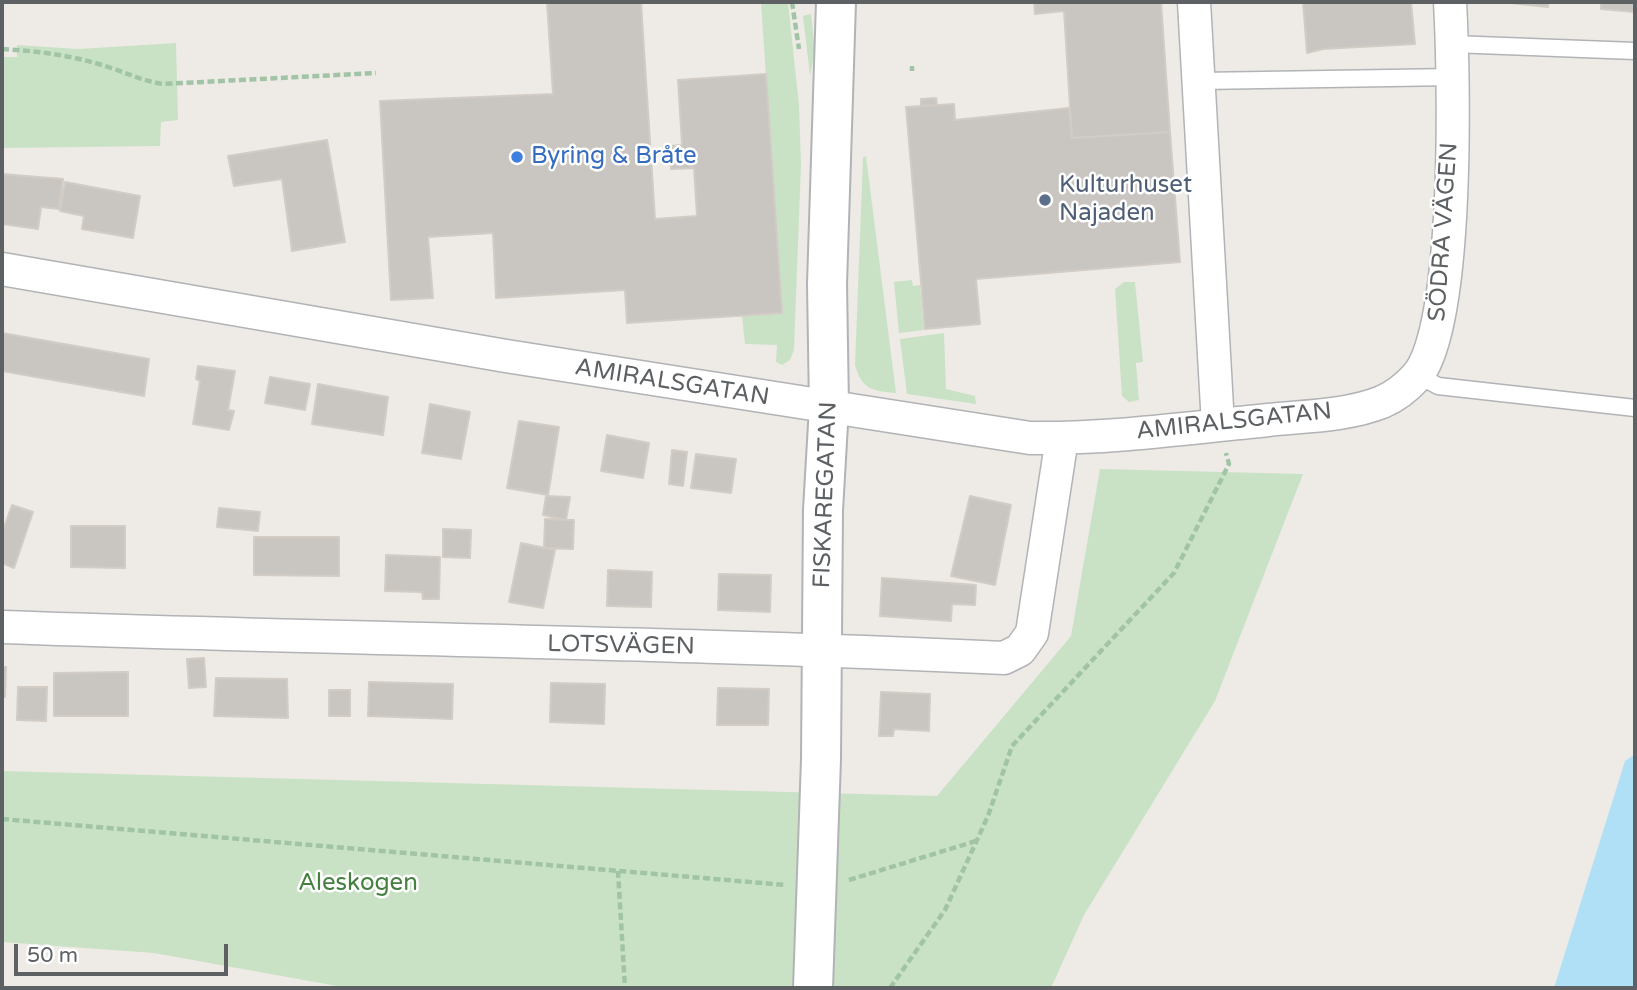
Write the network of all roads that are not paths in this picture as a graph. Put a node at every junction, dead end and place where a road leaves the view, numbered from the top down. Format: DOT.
graph roads {
  1 [pos="836,2"];
  2 [pos="1194,2"];
  3 [pos="1450,2"];
  4 [pos="1452,44"];
  5 [pos="1635,51"];
  6 [pos="1453,77"];
  7 [pos="1199,81"];
  8 [pos="2,269"];
  9 [pos="1418,375"];
  10 [pos="829,407"];
  11 [pos="1635,408"];
  12 [pos="1347,411"];
  13 [pos="1218,425"];
  14 [pos="1062,438"];
  15 [pos="2,627"];
  16 [pos="823,649"];
  17 [pos="813,988"];
  1 -- 10 [label="street, FISKAREGATAN"];
  2 -- 7 [label="street"];
  3 -- 4 [label="street, SÖDRA VÄGEN"];
  4 -- 5 [label="lane"];
  4 -- 6 [label="street, SÖDRA VÄGEN"];
  6 -- 7 [label="lane"];
  6 -- 9 [label="street, SÖDRA VÄGEN"];
  7 -- 13 [label="street"];
  8 -- 10 [label="street, AMIRALSGATAN"];
  9 -- 11 [label="lane"];
  9 -- 12 [label="street, SÖDRA VÄGEN"];
  10 -- 14 [label="street, AMIRALSGATAN"];
  10 -- 16 [label="street, FISKAREGATAN"];
  12 -- 13 [label="street, AMIRALSGATAN"];
  13 -- 14 [label="street, AMIRALSGATAN"];
  14 -- 16 [label="street, LOTSVÄGEN"];
  15 -- 16 [label="street, LOTSVÄGEN"];
  16 -- 17 [label="street, FISKAREGATAN"];
}
